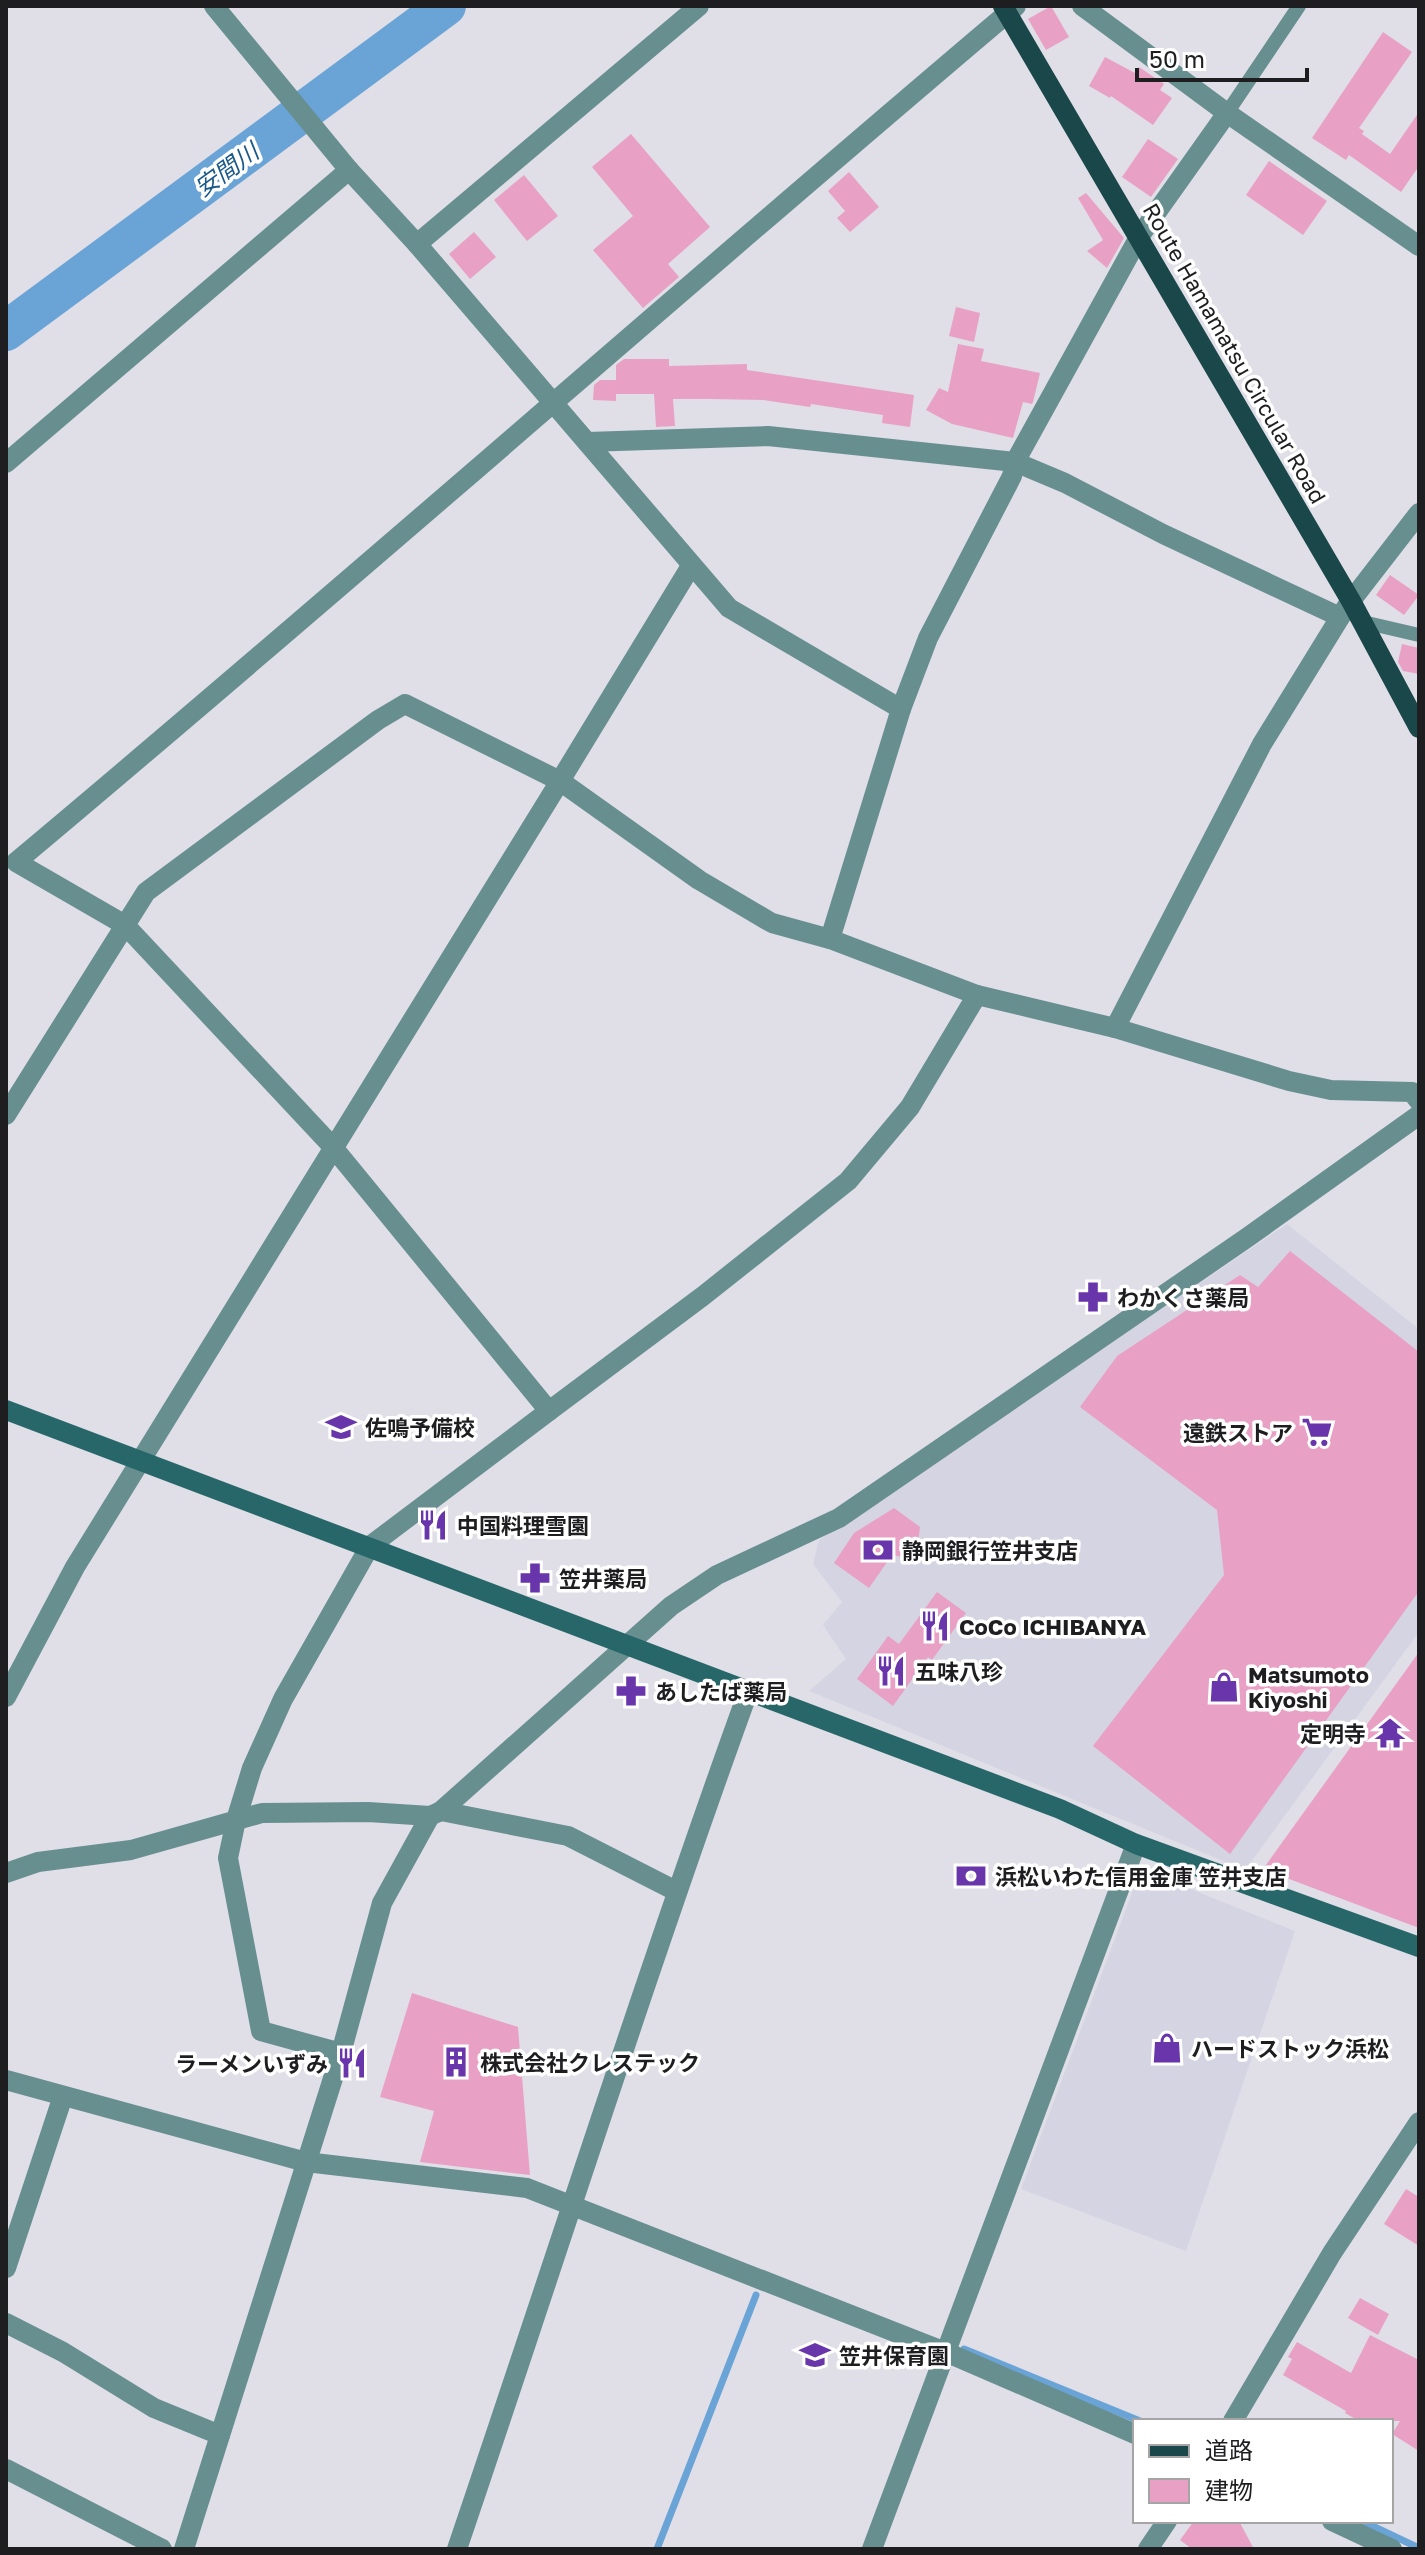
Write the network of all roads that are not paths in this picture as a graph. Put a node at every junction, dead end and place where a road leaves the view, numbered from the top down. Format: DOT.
graph roads {
  1 [pos="214,6"];
  2 [pos="699,6"];
  3 [pos="1082,6"];
  4 [pos="1299,6"];
  5 [pos="1009,8"];
  6 [pos="1227,113"];
  7 [pos="349,170"];
  8 [pos="1139,237"];
  9 [pos="417,244"];
  10 [pos="1419,246"];
  11 [pos="551,404"];
  12 [pos="587,442"];
  13 [pos="1015,462"];
  14 [pos="6,463"];
  15 [pos="1419,513"];
  16 [pos="691,566"];
  17 [pos="1345,609"];
  18 [pos="1363,622"];
  19 [pos="1419,635"];
  20 [pos="901,709"];
  21 [pos="1419,728"];
  22 [pos="560,781"];
  23 [pos="11,856"];
  24 [pos="125,925"];
  25 [pos="830,939"];
  26 [pos="977,995"];
  27 [pos="1115,1028"];
  28 [pos="1419,1101"];
  29 [pos="6,1115"];
  30 [pos="1419,1115"];
  31 [pos="332,1146"];
  32 [pos="6,1410"];
  33 [pos="549,1411"];
  34 [pos="140,1462"];
  35 [pos="370,1546"];
  36 [pos="626,1644"];
  37 [pos="748,1692"];
  38 [pos="6,1697"];
  39 [pos="435,1814"];
  40 [pos="236,1820"];
  41 [pos="1136,1844"];
  42 [pos="6,1873"];
  43 [pos="676,1891"];
  44 [pos="1419,1947"];
  45 [pos="341,2053"];
  46 [pos="6,2080"];
  47 [pos="63,2096"];
  48 [pos="1419,2122"];
  49 [pos="306,2162"];
  50 [pos="574,2205"];
  51 [pos="6,2268"];
  52 [pos="6,2323"];
  53 [pos="950,2344"];
  54 [pos="1234,2419"];
  55 [pos="1133,2433"];
  56 [pos="220,2435"];
  57 [pos="6,2469"];
  58 [pos="1336,2523"];
  59 [pos="162,2549"];
  60 [pos="184,2549"];
  61 [pos="457,2549"];
  62 [pos="872,2549"];
  63 [pos="1392,2549"];
  1 -- 7 [label="street"];
  2 -- 9 [label="street"];
  3 -- 6 [label="street"];
  4 -- 6 [label="lane"];
  5 -- 8 [label="main road, Route Hamamatsu Circular Road"];
  5 -- 11 [label="street"];
  6 -- 8 [label="street"];
  6 -- 10 [label="street"];
  7 -- 9 [label="street"];
  7 -- 14 [label="street"];
  8 -- 13 [label="street"];
  8 -- 17 [label="main road, Route Hamamatsu Circular Road"];
  9 -- 11 [label="street"];
  11 -- 12 [label="street"];
  11 -- 23 [label="street"];
  12 -- 13 [label="street"];
  12 -- 16 [label="street"];
  13 -- 17 [label="street"];
  13 -- 20 [label="street"];
  15 -- 17 [label="street"];
  16 -- 20 [label="street"];
  16 -- 22 [label="street"];
  17 -- 18 [label="main road, Route Hamamatsu Circular Road"];
  17 -- 27 [label="street"];
  18 -- 19 [label="lane"];
  18 -- 21 [label="main road, Route Hamamatsu Circular Road"];
  20 -- 25 [label="street"];
  22 -- 24 [label="street"];
  22 -- 25 [label="street"];
  22 -- 31 [label="street"];
  23 -- 24 [label="street"];
  24 -- 29 [label="street"];
  24 -- 31 [label="street"];
  25 -- 26 [label="street"];
  26 -- 27 [label="street"];
  26 -- 33 [label="street"];
  27 -- 28 [label="street"];
  30 -- 36 [label="street"];
  31 -- 33 [label="street"];
  31 -- 34 [label="street"];
  32 -- 34 [label="street"];
  33 -- 35 [label="street"];
  34 -- 35 [label="street"];
  34 -- 38 [label="street"];
  35 -- 36 [label="street"];
  35 -- 40 [label="street"];
  36 -- 37 [label="street"];
  36 -- 39 [label="street"];
  37 -- 41 [label="street"];
  37 -- 43 [label="street"];
  39 -- 40 [label="street"];
  39 -- 43 [label="street"];
  39 -- 45 [label="street"];
  40 -- 42 [label="street"];
  40 -- 45 [label="street"];
  41 -- 44 [label="street"];
  41 -- 53 [label="street"];
  43 -- 50 [label="street"];
  45 -- 49 [label="street"];
  46 -- 47 [label="street"];
  47 -- 49 [label="street"];
  47 -- 51 [label="street"];
  48 -- 54 [label="street"];
  49 -- 50 [label="street"];
  49 -- 56 [label="street"];
  50 -- 53 [label="street"];
  50 -- 61 [label="street"];
  52 -- 56 [label="street"];
  53 -- 55 [label="street"];
  53 -- 62 [label="street"];
  56 -- 60 [label="street"];
  57 -- 59 [label="street"];
  58 -- 63 [label="street"];
}
